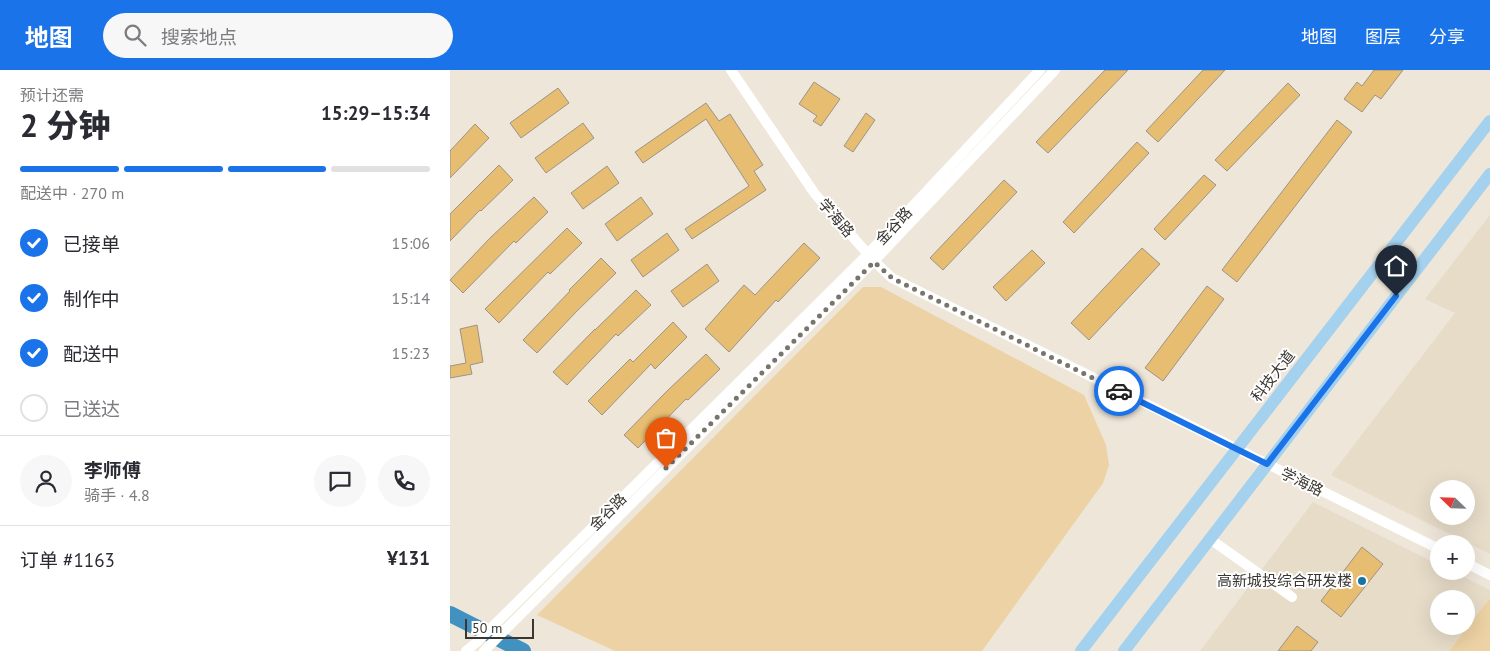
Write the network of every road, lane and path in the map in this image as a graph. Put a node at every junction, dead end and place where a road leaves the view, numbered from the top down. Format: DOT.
graph roads {
  1 [pos="731,70"];
  2 [pos="1040,70"];
  3 [pos="1055,70"];
  4 [pos="1490,120"];
  5 [pos="1490,174"];
  6 [pos="871,258"];
  7 [pos="1237,450"];
  8 [pos="1267,464"];
  9 [pos="1210,539"];
  10 [pos="1430,545"];
  11 [pos="1475,568"];
  12 [pos="1490,575"];
  13 [pos="1292,597"];
  14 [pos="482,648"];
  15 [pos="466,651"];
  16 [pos="1081,651"];
  17 [pos="1124,651"];
  1 -- 6 [label="street, 学海路"];
  2 -- 6 [label="street, 金谷路"];
  3 -- 6 [label="street, 金谷路"];
  4 -- 7 [label="main road, 科技大道"];
  5 -- 8 [label="main road"];
  6 -- 7 [label="street, 学海路"];
  6 -- 14 [label="street, 金谷路"];
  7 -- 8 [label="street, 学海路"];
  7 -- 16 [label="main road, 科技大道"];
  8 -- 9 [label="main road"];
  8 -- 10 [label="street, 学海路"];
  9 -- 13 [label="street"];
  9 -- 17 [label="main road"];
  11 -- 12 [label="street"];
  14 -- 15 [label="street, 金谷路"];
}
